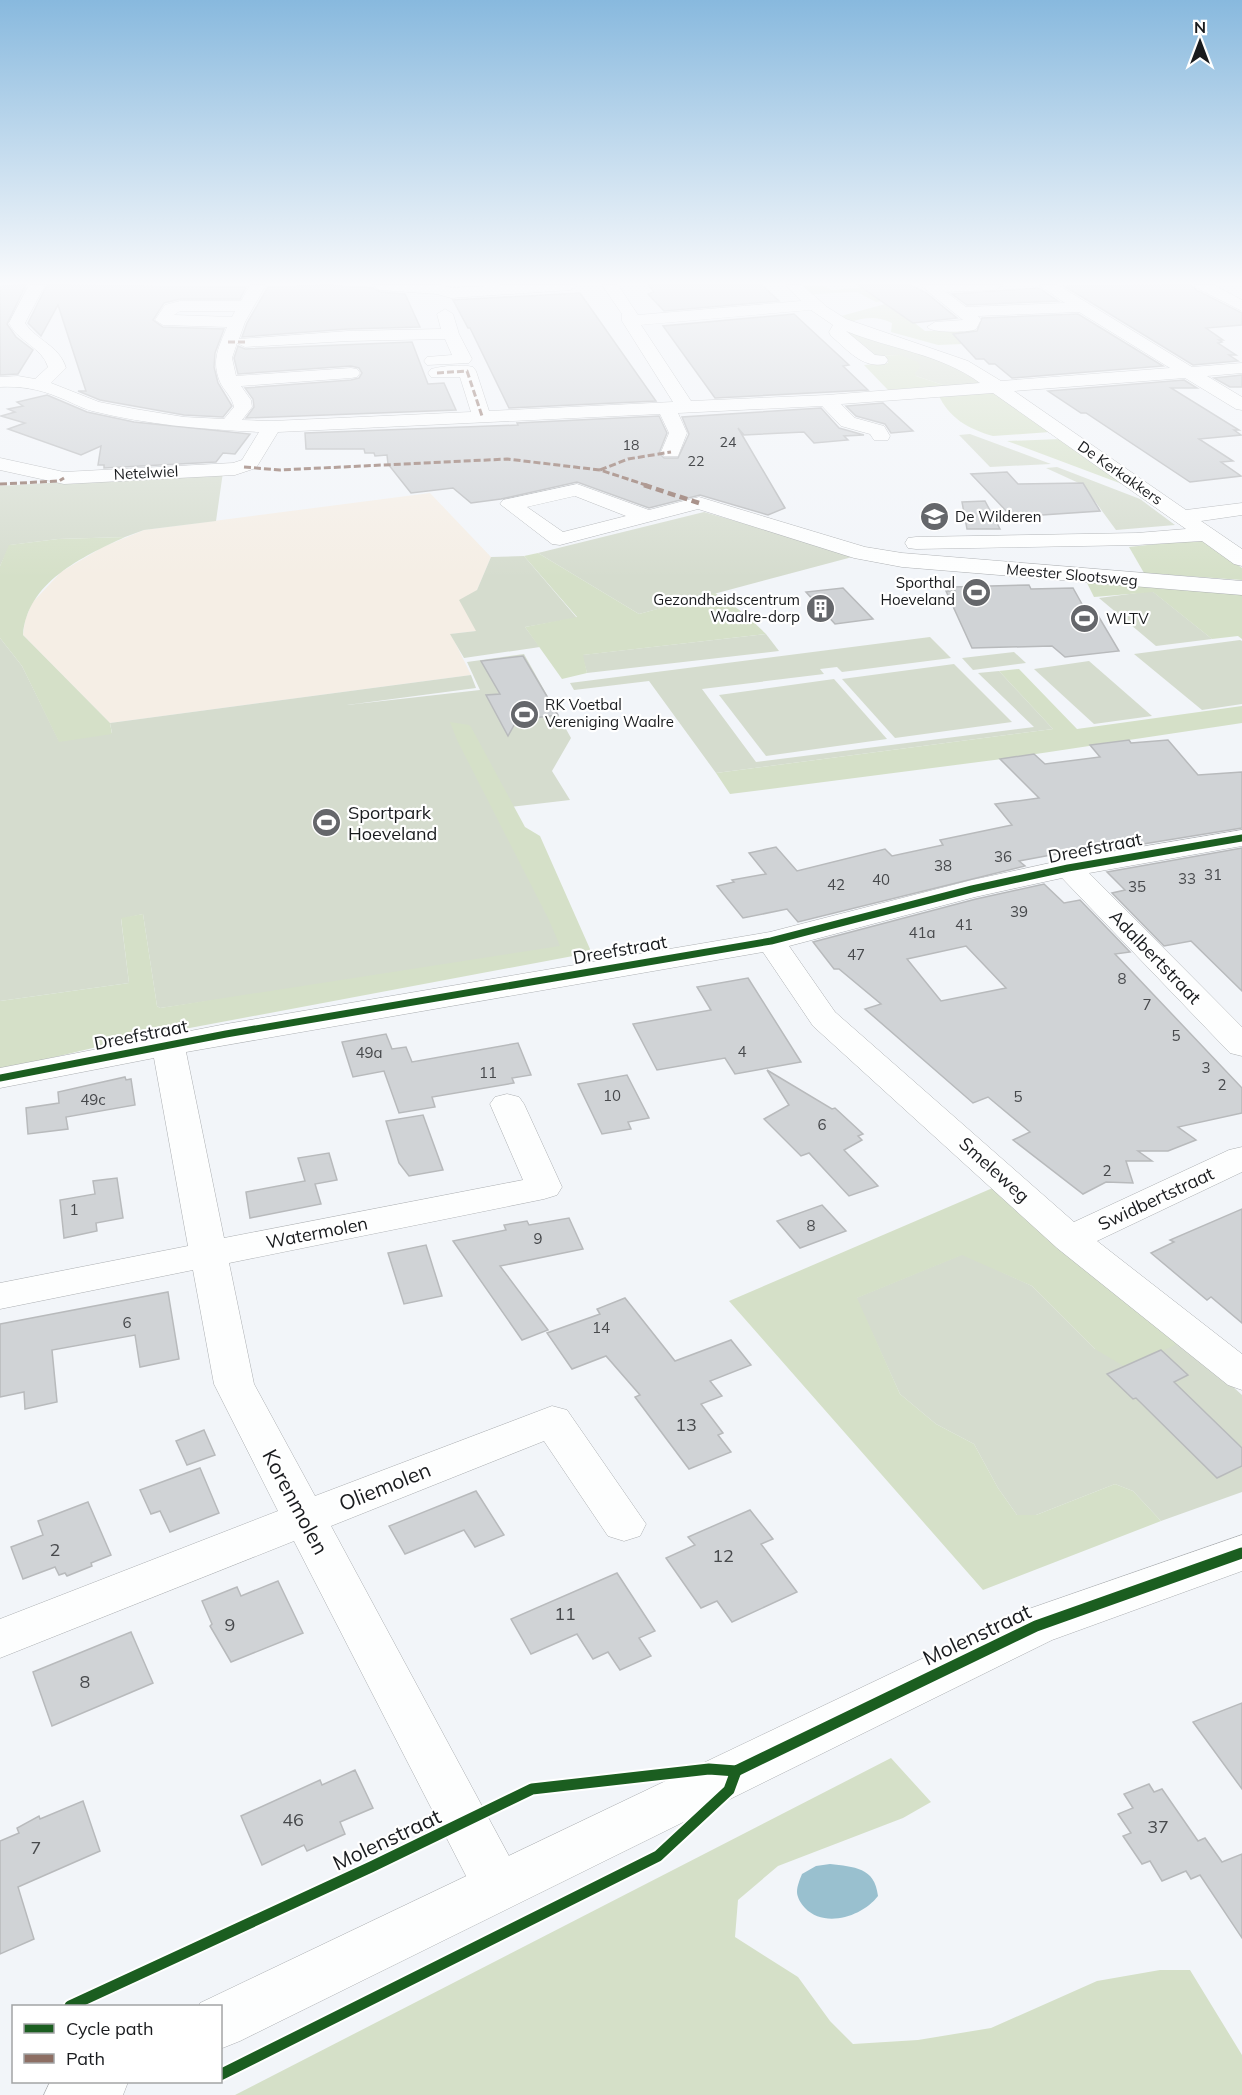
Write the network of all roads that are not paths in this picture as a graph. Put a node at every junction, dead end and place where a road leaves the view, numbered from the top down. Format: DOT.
graph roads {
  1 [pos="228,382"];
  2 [pos="27,383"];
  3 [pos="41,383"];
  4 [pos="471,383"];
  5 [pos="663,383"];
  6 [pos="992,383"];
  7 [pos="1051,383"];
  8 [pos="1206,383"];
  9 [pos="39,385"];
  10 [pos="997,387"];
  11 [pos="827,400"];
  12 [pos="1242,405"];
  13 [pos="677,408"];
  14 [pos="482,416"];
  15 [pos="229,425"];
  16 [pos="272,427"];
  17 [pos="881,436"];
  18 [pos="671,452"];
  19 [pos="0,464"];
  20 [pos="1242,509"];
  21 [pos="646,516"];
  22 [pos="1181,517"];
  23 [pos="1204,534"];
  24 [pos="902,560"];
  25 [pos="1242,560"];
  26 [pos="1242,588"];
  27 [pos="1242,838"];
  28 [pos="1068,868"];
  29 [pos="771,941"];
  30 [pos="1237,1034"];
  31 [pos="168,1045"];
  32 [pos="0,1078"];
  33 [pos="507,1104"];
  34 [pos="1242,1158"];
  35 [pos="1070,1239"];
  36 [pos="208,1254"];
  37 [pos="0,1296"];
  38 [pos="1242,1375"];
  39 [pos="303,1519"];
  40 [pos="624,1524"];
  41 [pos="1242,1553"];
  42 [pos="0,1639"];
  43 [pos="498,1886"];
  44 [pos="222,2021"];
  45 [pos="98,2083"];
  46 [pos="73,2095"];
  1 -- 15 [label="street"];
  2 -- 9 [label="street"];
  3 -- 9 [label="street"];
  4 -- 14 [label="street"];
  5 -- 13 [label="street"];
  6 -- 10 [label="street, De Kerkakkers"];
  7 -- 10 [label="street"];
  8 -- 12 [label="street"];
  9 -- 15 [label="street"];
  10 -- 11 [label="street"];
  10 -- 22 [label="street, De Kerkakkers"];
  11 -- 13 [label="street"];
  11 -- 17 [label="street"];
  13 -- 14 [label="street"];
  13 -- 18 [label="street"];
  14 -- 16 [label="street"];
  15 -- 16 [label="street"];
  16 -- 19 [label="street, Netelwiel"];
  20 -- 22 [label="street"];
  21 -- 21 [label="street"];
  21 -- 24 [label="street, Meester Slootsweg"];
  22 -- 23 [label="street, De Kerkakkers"];
  23 -- 24 [label="street, Meester Slootsweg"];
  23 -- 25 [label="street, De Kerkakkers"];
  24 -- 26 [label="street, Meester Slootsweg"];
  27 -- 28 [label="street, Dreefstraat"];
  28 -- 29 [label="street, Dreefstraat"];
  28 -- 30 [label="street, Adalbertstraat"];
  29 -- 31 [label="street, Dreefstraat"];
  29 -- 35 [label="street, Smeleweg"];
  31 -- 32 [label="street, Dreefstraat"];
  31 -- 36 [label="street, Korenmolen"];
  33 -- 36 [label="street, Watermolen"];
  34 -- 35 [label="street, Swidbertstraat"];
  35 -- 38 [label="street, Smeleweg"];
  36 -- 37 [label="street, Watermolen"];
  36 -- 39 [label="street, Korenmolen"];
  39 -- 40 [label="street, Oliemolen"];
  39 -- 42 [label="street, Oliemolen"];
  39 -- 43 [label="street, Korenmolen"];
  41 -- 43 [label="street, Molenstraat"];
  43 -- 44 [label="street, Molenstraat"];
  45 -- 46 [label="street"];
}
